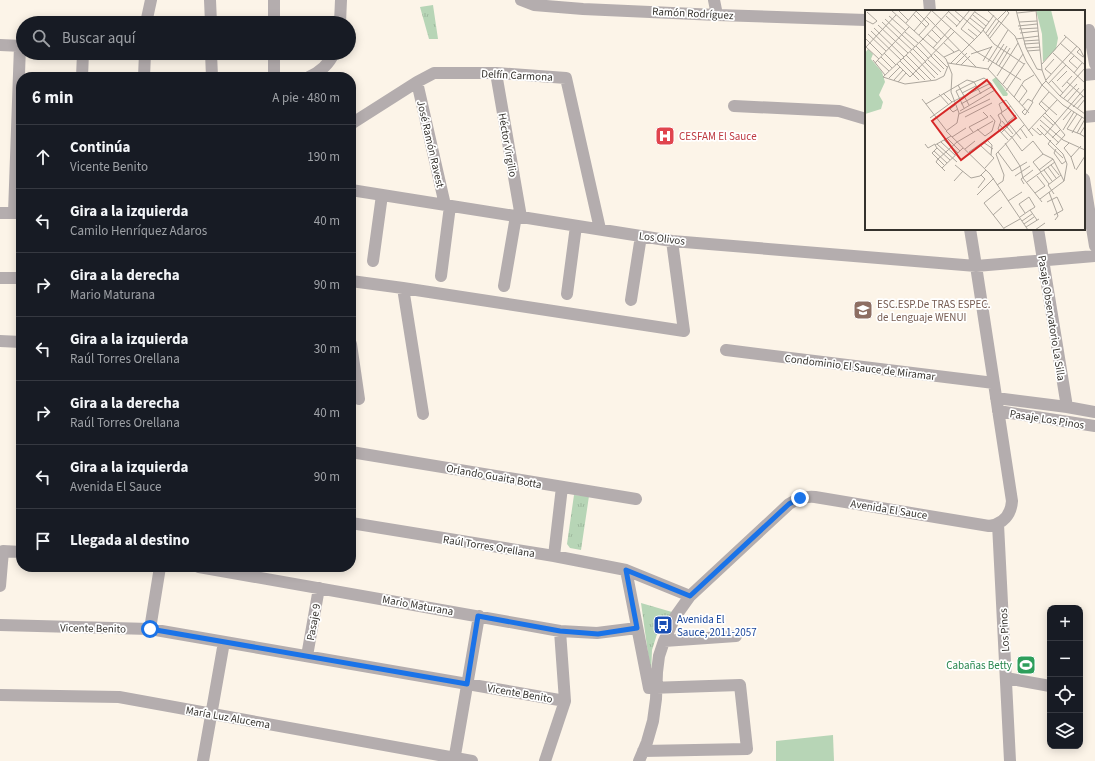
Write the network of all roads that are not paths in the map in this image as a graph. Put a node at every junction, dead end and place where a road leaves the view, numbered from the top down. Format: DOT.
graph roads {
  1 [pos="151,0"];
  2 [pos="210,0"];
  3 [pos="274,0"];
  4 [pos="521,0"];
  5 [pos="714,0"];
  6 [pos="929,0"];
  7 [pos="346,1"];
  8 [pos="583,4"];
  9 [pos="649,6"];
  10 [pos="930,10"];
  11 [pos="717,15"];
  12 [pos="148,16"];
  13 [pos="210,16"];
  14 [pos="274,16"];
  15 [pos="342,16"];
  16 [pos="865,20"];
  17 [pos="1089,30"];
  18 [pos="0,45"];
  19 [pos="16,46"];
  20 [pos="1095,59"];
  21 [pos="22,60"];
  22 [pos="83,60"];
  23 [pos="145,60"];
  24 [pos="212,60"];
  25 [pos="274,60"];
  26 [pos="330,60"];
  27 [pos="21,72"];
  28 [pos="82,72"];
  29 [pos="144,72"];
  30 [pos="212,72"];
  31 [pos="274,72"];
  32 [pos="318,72"];
  33 [pos="496,73"];
  34 [pos="1095,74"];
  35 [pos="1085,75"];
  36 [pos="417,82"];
  37 [pos="734,106"];
  38 [pos="1095,116"];
  39 [pos="1085,117"];
  40 [pos="865,119"];
  41 [pos="356,121"];
  42 [pos="1085,185"];
  43 [pos="356,191"];
  44 [pos="382,195"];
  45 [pos="447,206"];
  46 [pos="0,213"];
  47 [pos="16,213"];
  48 [pos="518,217"];
  49 [pos="576,226"];
  50 [pos="600,229"];
  51 [pos="970,230"];
  52 [pos="1038,230"];
  53 [pos="641,236"];
  54 [pos="672,241"];
  55 [pos="1095,246"];
  56 [pos="1095,256"];
  57 [pos="1043,260"];
  58 [pos="373,261"];
  59 [pos="976,266"];
  60 [pos="441,276"];
  61 [pos="0,278"];
  62 [pos="16,278"];
  63 [pos="356,282"];
  64 [pos="504,286"];
  65 [pos="403,288"];
  66 [pos="567,294"];
  67 [pos="631,300"];
  68 [pos="0,341"];
  69 [pos="16,342"];
  70 [pos="726,350"];
  71 [pos="356,378"];
  72 [pos="994,383"];
  73 [pos="996,398"];
  74 [pos="359,399"];
  75 [pos="1067,407"];
  76 [pos="998,411"];
  77 [pos="1095,412"];
  78 [pos="423,414"];
  79 [pos="1095,426"];
  80 [pos="356,453"];
  81 [pos="562,488"];
  82 [pos="636,499"];
  83 [pos="998,524"];
  84 [pos="356,525"];
  85 [pos="16,552"];
  86 [pos="554,556"];
  87 [pos="626,570"];
  88 [pos="159,572"];
  89 [pos="228,572"];
  90 [pos="0,586"];
  91 [pos="319,588"];
  92 [pos="690,596"];
  93 [pos="478,616"];
  94 [pos="0,625"];
  95 [pos="637,628"];
  96 [pos="150,629"];
  97 [pos="560,631"];
  98 [pos="736,636"];
  99 [pos="664,641"];
  100 [pos="224,642"];
  101 [pos="307,656"];
  102 [pos="1006,678"];
  103 [pos="467,684"];
  104 [pos="1047,685"];
  105 [pos="656,688"];
  106 [pos="0,695"];
  107 [pos="565,701"];
  108 [pos="211,714"];
  109 [pos="641,756"];
  110 [pos="454,760"];
  111 [pos="203,761"];
  112 [pos="472,761"];
  113 [pos="545,761"];
  114 [pos="1010,761"];
  1 -- 12 [label="street"];
  2 -- 13 [label="street"];
  3 -- 14 [label="street"];
  4 -- 8 [label="street, Ramón Rodríguez"];
  5 -- 11 [label="street"];
  6 -- 10 [label="street"];
  7 -- 15 [label="street"];
  8 -- 9 [label="street, Ramón Rodríguez"];
  9 -- 11 [label="street, Ramón Rodríguez"];
  11 -- 16 [label="street, Ramón Rodríguez"];
  17 -- 20 [label="street"];
  18 -- 19 [label="street"];
  21 -- 27 [label="street"];
  22 -- 28 [label="street"];
  23 -- 29 [label="street"];
  24 -- 30 [label="street"];
  25 -- 31 [label="street"];
  26 -- 32 [label="street"];
  33 -- 36 [label="street, Delfín Carmona"];
  33 -- 48 [label="street, Héctor Virgilio"];
  33 -- 50 [label="street, Delfín Carmona"];
  34 -- 35 [label="street"];
  36 -- 41 [label="street, Delfín Carmona"];
  36 -- 45 [label="street, José Ramón Ravest"];
  37 -- 40 [label="street"];
  38 -- 39 [label="street"];
  42 -- 55 [label="street"];
  43 -- 44 [label="street, Los Olivos"];
  44 -- 45 [label="street, Los Olivos"];
  44 -- 58 [label="street"];
  45 -- 48 [label="street, Los Olivos"];
  45 -- 60 [label="street, José Ramón Ravest"];
  46 -- 47 [label="street"];
  48 -- 49 [label="street, Los Olivos"];
  48 -- 64 [label="street, Héctor Virgilio"];
  49 -- 50 [label="street, Los Olivos"];
  49 -- 66 [label="street"];
  50 -- 53 [label="street, Los Olivos"];
  51 -- 59 [label="street"];
  52 -- 57 [label="street, Pasaje Observatorio La Silla"];
  53 -- 54 [label="street, Los Olivos"];
  53 -- 67 [label="street"];
  54 -- 59 [label="street, Los Olivos"];
  54 -- 65 [label="street"];
  56 -- 57 [label="street, Los Olivos"];
  57 -- 59 [label="street, Los Olivos"];
  57 -- 75 [label="street, Pasaje Observatorio La Silla"];
  59 -- 72 [label="street"];
  61 -- 62 [label="street"];
  63 -- 65 [label="street"];
  65 -- 78 [label="street"];
  68 -- 69 [label="street"];
  70 -- 72 [label="street, Condominio El Sauce de Miramar"];
  71 -- 74 [label="street"];
  72 -- 73 [label="street"];
  73 -- 75 [label="street"];
  73 -- 76 [label="street"];
  75 -- 77 [label="street"];
  76 -- 79 [label="street, Pasaje Los Pinos"];
  76 -- 83 [label="street"];
  80 -- 81 [label="street, Orlando Guaita Botta"];
  81 -- 82 [label="street, Orlando Guaita Botta"];
  81 -- 86 [label="street"];
  83 -- 92 [label="street, Avenida El Sauce"];
  83 -- 102 [label="street, Los Pinos"];
  84 -- 86 [label="street, Raúl Torres Orellana"];
  85 -- 90 [label="street"];
  86 -- 87 [label="street, Raúl Torres Orellana"];
  87 -- 92 [label="street, Raúl Torres Orellana"];
  87 -- 95 [label="street"];
  88 -- 96 [label="street"];
  89 -- 91 [label="street, Mario Maturana"];
  91 -- 93 [label="street, Mario Maturana"];
  91 -- 101 [label="street, Pasaje 9"];
  92 -- 99 [label="street, Avenida El Sauce"];
  93 -- 97 [label="street, Mario Maturana"];
  93 -- 103 [label="street"];
  94 -- 96 [label="street, Vicente Benito"];
  95 -- 97 [label="street, Mario Maturana"];
  95 -- 105 [label="street"];
  96 -- 100 [label="street, Vicente Benito"];
  97 -- 107 [label="street"];
  98 -- 99 [label="street"];
  99 -- 105 [label="street, Avenida El Sauce"];
  100 -- 101 [label="street, Vicente Benito"];
  100 -- 108 [label="street"];
  101 -- 103 [label="street, Vicente Benito"];
  102 -- 104 [label="street"];
  102 -- 114 [label="street, Los Pinos"];
  103 -- 107 [label="street, Vicente Benito"];
  103 -- 110 [label="street"];
  105 -- 109 [label="street, Avenida El Sauce"];
  105 -- 109 [label="street"];
  106 -- 108 [label="street, María Luz Alucema"];
  107 -- 113 [label="street"];
  108 -- 110 [label="street, María Luz Alucema"];
  108 -- 111 [label="street"];
  110 -- 112 [label="street, María Luz Alucema"];
}
